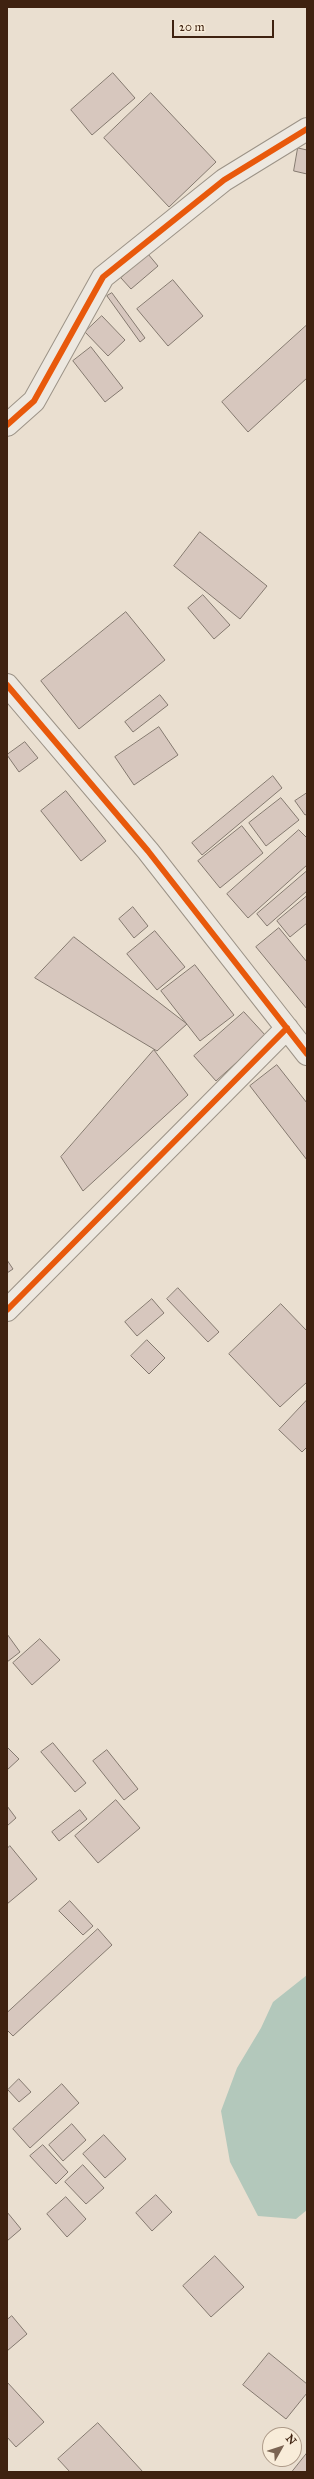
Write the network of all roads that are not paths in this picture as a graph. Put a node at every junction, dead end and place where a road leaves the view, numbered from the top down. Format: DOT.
graph roads {
  1 [pos="307,129"];
  2 [pos="7,425"];
  3 [pos="7,685"];
  4 [pos="287,1028"];
  5 [pos="307,1054"];
  6 [pos="7,1310"];
  1 -- 2 [label="street"];
  3 -- 4 [label="street"];
  4 -- 5 [label="street"];
  4 -- 6 [label="street"];
}
